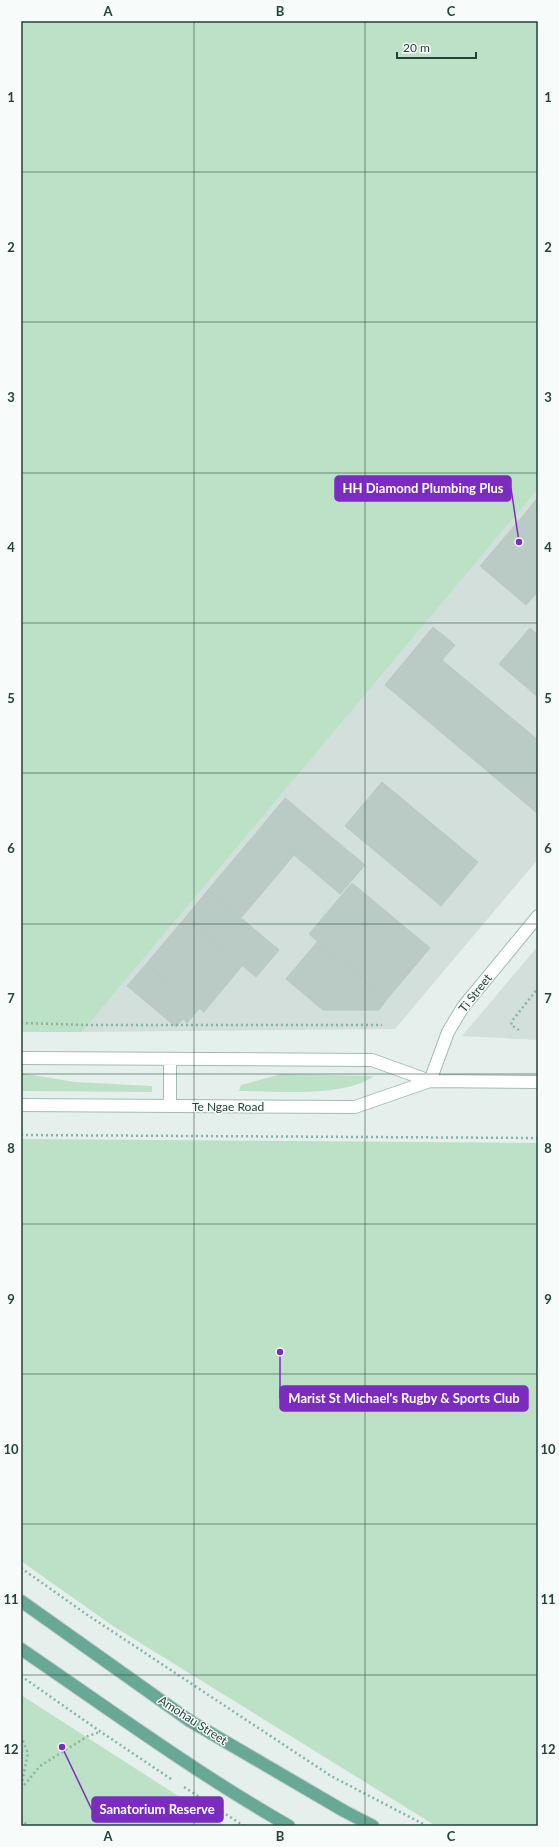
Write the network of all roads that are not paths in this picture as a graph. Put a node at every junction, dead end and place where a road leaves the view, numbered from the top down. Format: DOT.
graph roads {
  1 [pos="538,916"];
  2 [pos="21,1058"];
  3 [pos="170,1060"];
  4 [pos="430,1081"];
  5 [pos="538,1082"];
  6 [pos="21,1105"];
  7 [pos="170,1106"];
  8 [pos="21,1601"];
  9 [pos="21,1649"];
  10 [pos="289,1826"];
  11 [pos="373,1826"];
  1 -- 4 [label="street, Ti Street"];
  2 -- 3 [label="street, Te Ngae Road"];
  3 -- 4 [label="street, Te Ngae Road"];
  3 -- 7 [label="street"];
  4 -- 5 [label="street, Te Ngae Road"];
  4 -- 7 [label="street, Te Ngae Road"];
  6 -- 7 [label="street, Te Ngae Road"];
  8 -- 11 [label="main road, Amohau Street"];
  9 -- 10 [label="main road"];
}
